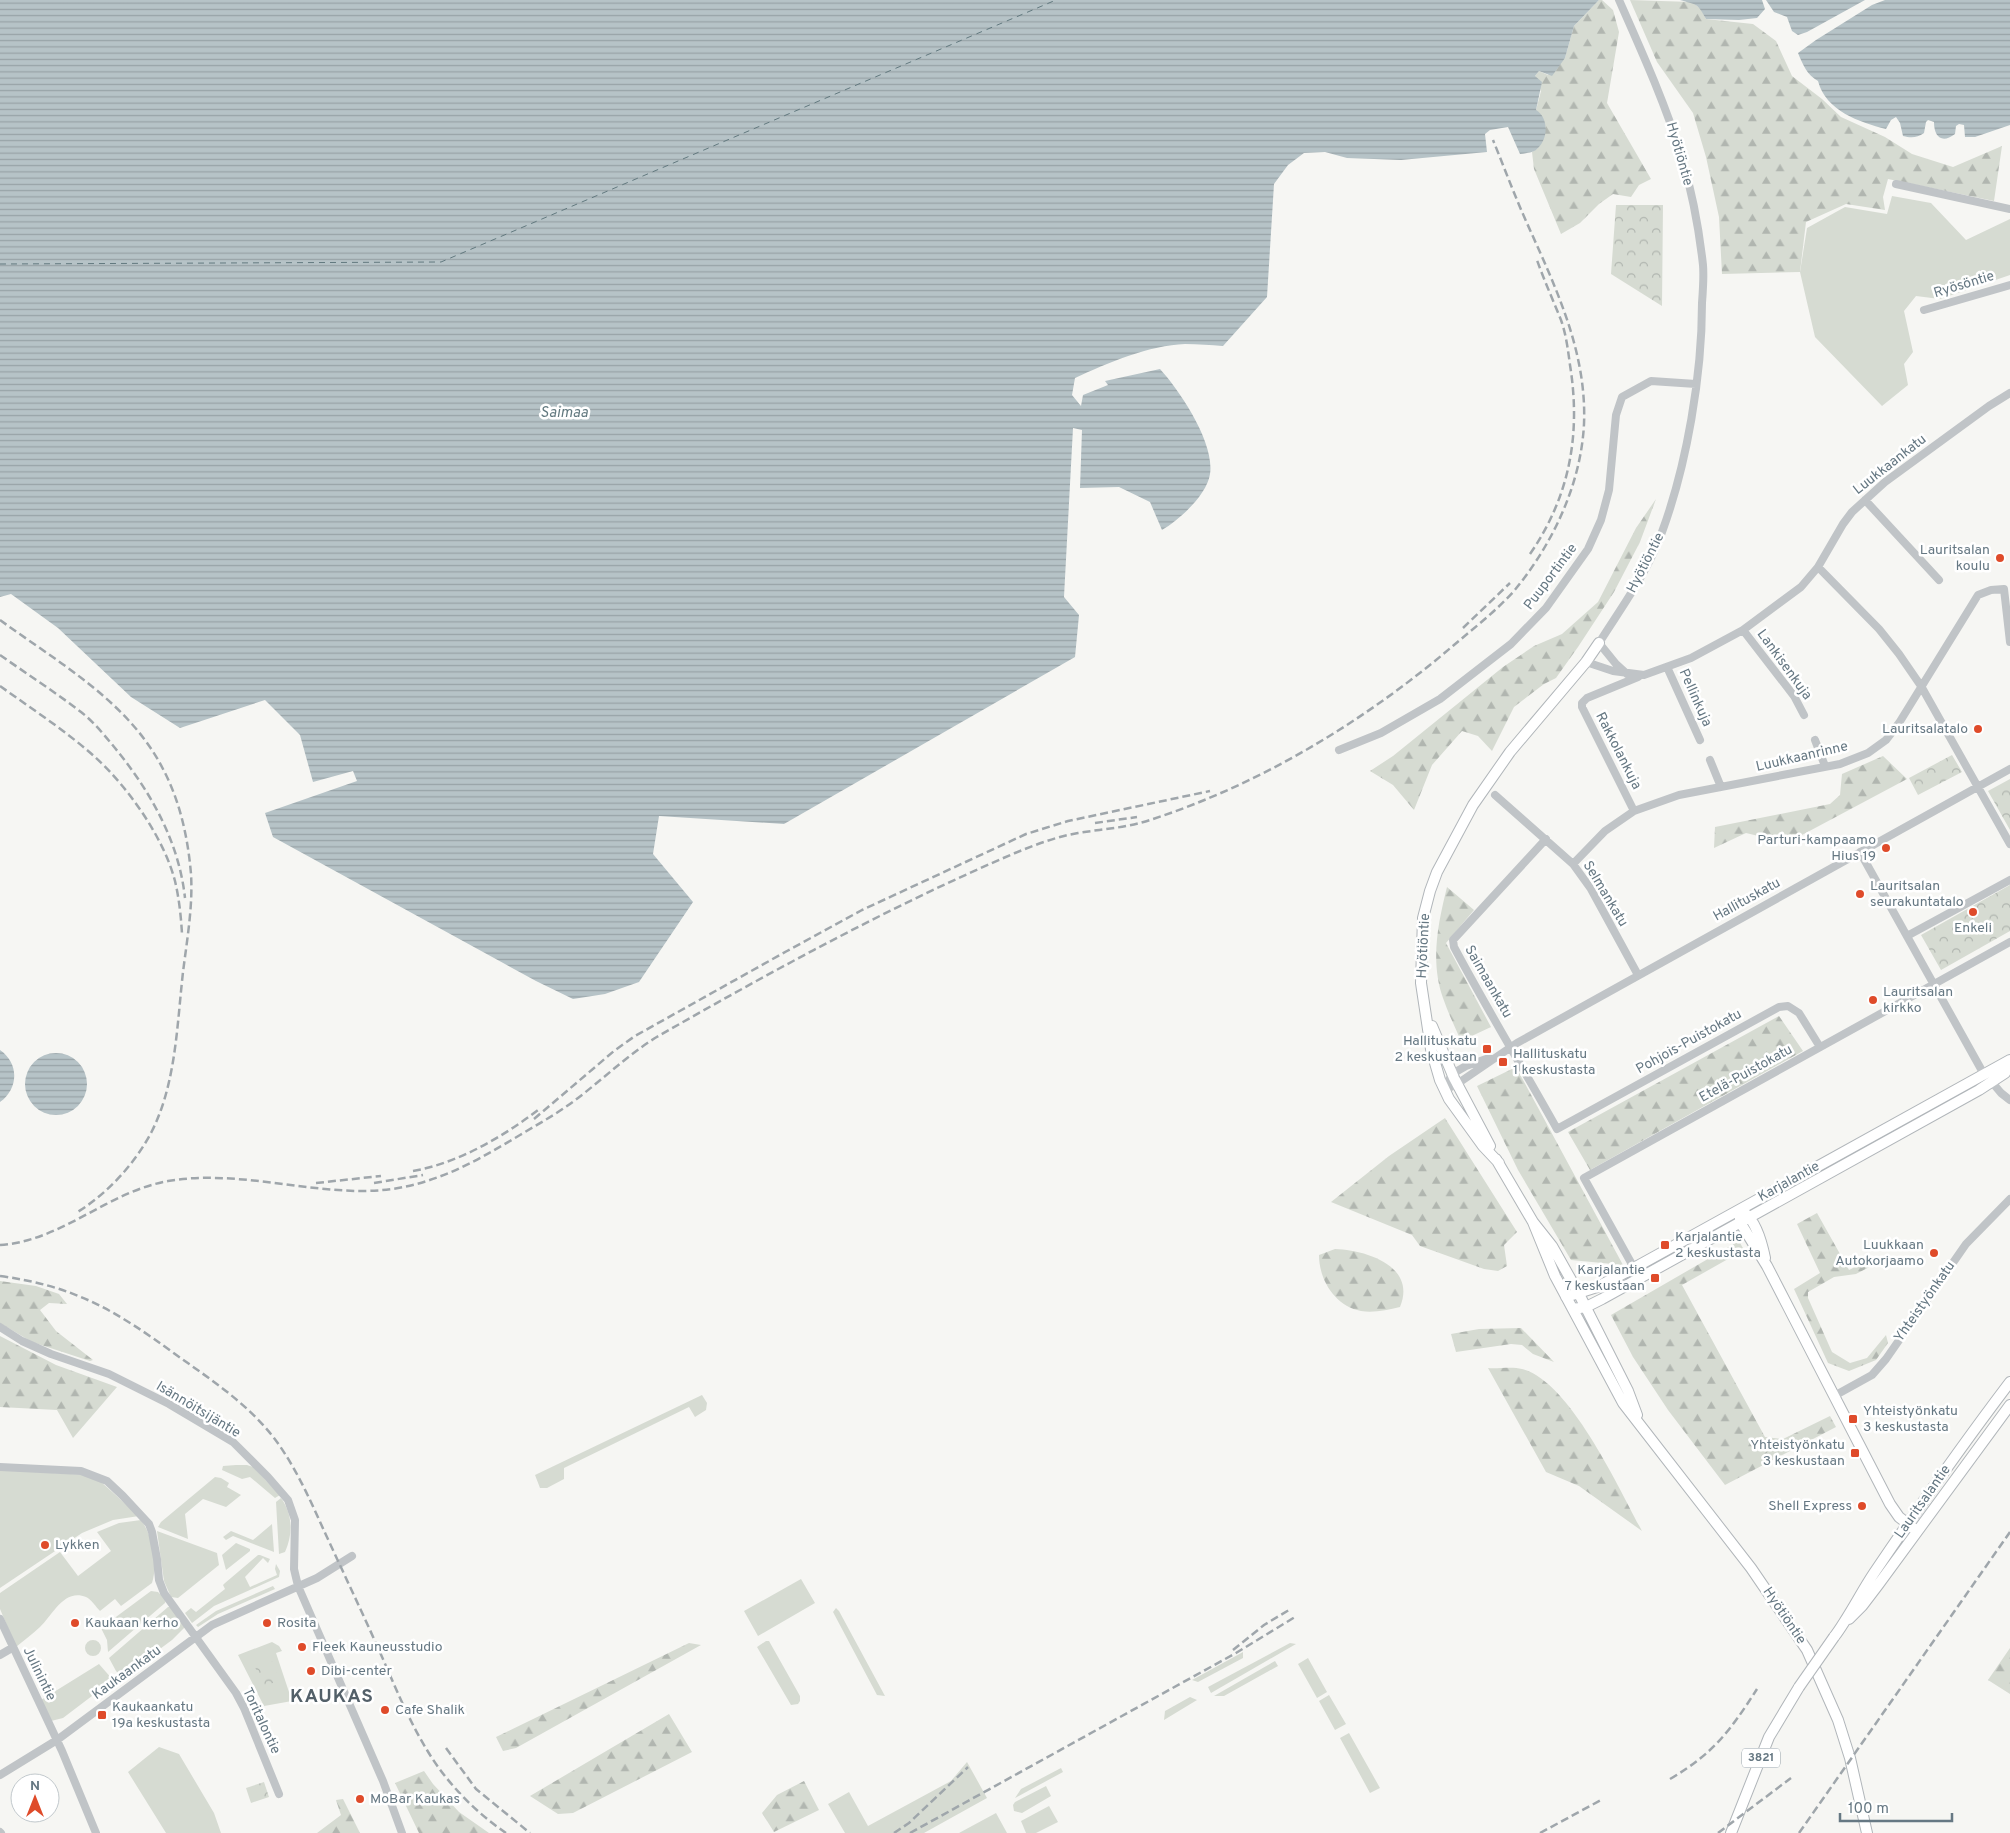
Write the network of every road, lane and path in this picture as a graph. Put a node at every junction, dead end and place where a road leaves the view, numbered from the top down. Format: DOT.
graph roads {
  1 [pos="1619,0"];
  2 [pos="1896,184"];
  3 [pos="2010,208"];
  4 [pos="2010,284"];
  5 [pos="1924,310"];
  6 [pos="1696,384"];
  7 [pos="2010,394"];
  8 [pos="1864,500"];
  9 [pos="1818,567"];
  10 [pos="1939,580"];
  11 [pos="1743,630"];
  12 [pos="2010,642"];
  13 [pos="1599,643"];
  14 [pos="1586,662"];
  15 [pos="1667,667"];
  16 [pos="1627,674"];
  17 [pos="1644,675"];
  18 [pos="1921,686"];
  19 [pos="1804,715"];
  20 [pos="1700,740"];
  21 [pos="1815,740"];
  22 [pos="1339,750"];
  23 [pos="1710,760"];
  24 [pos="1825,766"];
  25 [pos="2010,769"];
  26 [pos="1977,786"];
  27 [pos="1722,787"];
  28 [pos="1495,795"];
  29 [pos="1634,811"];
  30 [pos="1546,839"];
  31 [pos="2010,844"];
  32 [pos="1860,852"];
  33 [pos="1573,864"];
  34 [pos="2010,880"];
  35 [pos="1907,936"];
  36 [pos="2010,942"];
  37 [pos="1638,975"];
  38 [pos="1934,985"];
  39 [pos="1425,1009"];
  40 [pos="1510,1046"];
  41 [pos="1820,1047"];
  42 [pos="1498,1055"];
  43 [pos="2010,1060"];
  44 [pos="2010,1066"];
  45 [pos="1452,1074"];
  46 [pos="1988,1078"];
  47 [pos="1457,1084"];
  48 [pos="1444,1090"];
  49 [pos="2010,1100"];
  50 [pos="1557,1129"];
  51 [pos="1499,1163"];
  52 [pos="2010,1199"];
  53 [pos="1740,1209"];
  54 [pos="1750,1217"];
  55 [pos="1533,1222"];
  56 [pos="1740,1222"];
  57 [pos="1767,1266"];
  58 [pos="1634,1268"];
  59 [pos="1579,1294"];
  60 [pos="1566,1297"];
  61 [pos="1586,1307"];
  62 [pos="1573,1309"];
  63 [pos="0,1327"];
  64 [pos="2010,1382"];
  65 [pos="1834,1396"];
  66 [pos="2010,1405"];
  67 [pos="1642,1428"];
  68 [pos="0,1467"];
  69 [pos="1907,1524"];
  70 [pos="1917,1531"];
  71 [pos="352,1556"];
  72 [pos="298,1586"];
  73 [pos="0,1619"];
  74 [pos="1842,1625"];
  75 [pos="197,1637"];
  76 [pos="12,1648"];
  77 [pos="0,1656"];
  78 [pos="57,1740"];
  79 [pos="0,1775"];
  80 [pos="279,1794"];
  81 [pos="96,1833"];
  82 [pos="402,1833"];
  83 [pos="1731,1833"];
  84 [pos="1867,1833"];
  1 -- 6 [label="street, Hyötiöntie"];
  2 -- 3 [label="street"];
  4 -- 5 [label="street, Ryösöntie"];
  6 -- 13 [label="street, Hyötiöntie"];
  6 -- 22 [label="street, Puuportintie"];
  7 -- 8 [label="street, Luukkaankatu"];
  8 -- 9 [label="street, Luukkaankatu"];
  8 -- 10 [label="street"];
  9 -- 11 [label="street, Luukkaankatu"];
  9 -- 18 [label="street"];
  11 -- 15 [label="street, Luukkaankatu"];
  11 -- 19 [label="street, Lankisenkuja"];
  12 -- 18 [label="street, Luukkaanrinne"];
  13 -- 14 [label="main road, Hyötiöntie"];
  13 -- 16 [label="street"];
  14 -- 16 [label="street, Luukkaankatu"];
  14 -- 39 [label="main road, Hyötiöntie"];
  15 -- 17 [label="street, Luukkaankatu"];
  15 -- 20 [label="street, Pellinkuja"];
  16 -- 17 [label="street, Luukkaankatu"];
  17 -- 29 [label="street, Rakkolankuja"];
  18 -- 24 [label="street, Luukkaanrinne"];
  18 -- 26 [label="street"];
  21 -- 24 [label="street"];
  23 -- 27 [label="street"];
  24 -- 27 [label="street, Luukkaanrinne"];
  25 -- 26 [label="street, Hallituskatu"];
  26 -- 31 [label="street"];
  26 -- 32 [label="street, Hallituskatu"];
  27 -- 29 [label="street, Luukkaanrinne"];
  28 -- 30 [label="street, Selmankatu"];
  29 -- 33 [label="street, Luukkaanrinne"];
  30 -- 33 [label="street, Selmankatu"];
  30 -- 40 [label="street, Saimaankatu"];
  32 -- 35 [label="street"];
  32 -- 37 [label="street, Hallituskatu"];
  33 -- 37 [label="street, Selmankatu"];
  34 -- 35 [label="street"];
  35 -- 38 [label="street"];
  36 -- 38 [label="street, Etelä-Puistokatu"];
  37 -- 40 [label="street, Hallituskatu"];
  38 -- 41 [label="street, Etelä-Puistokatu"];
  38 -- 46 [label="street"];
  39 -- 45 [label="main road, Hyötiöntie"];
  39 -- 48 [label="main road, Hyötiöntie"];
  40 -- 42 [label="street, Hallituskatu"];
  40 -- 50 [label="street, Saimaankatu"];
  41 -- 50 [label="street, Pohjois-Puistokatu"];
  41 -- 58 [label="street, Etelä-Puistokatu"];
  42 -- 45 [label="street, Hallituskatu"];
  42 -- 47 [label="street, Hallituskatu"];
  43 -- 46 [label="main road, Karjalantie"];
  44 -- 46 [label="main road, Karjalantie"];
  45 -- 47 [label="main road, Hyötiöntie"];
  45 -- 48 [label="street"];
  46 -- 49 [label="street"];
  46 -- 53 [label="main road, Karjalantie"];
  46 -- 54 [label="main road, Karjalantie"];
  47 -- 48 [label="street, Hallituskatu"];
  47 -- 51 [label="main road, Hyötiöntie"];
  48 -- 51 [label="main road, Hyötiöntie"];
  51 -- 55 [label="main road, Hyötiöntie"];
  52 -- 65 [label="street, Yhteistyönkatu"];
  53 -- 54 [label="main road"];
  53 -- 56 [label="main road"];
  53 -- 58 [label="main road, Karjalantie"];
  54 -- 56 [label="main road, Karjalantie"];
  54 -- 57 [label="main road"];
  55 -- 59 [label="main road, Hyötiöntie"];
  55 -- 60 [label="main road, Hyötiöntie"];
  56 -- 57 [label="main road"];
  56 -- 61 [label="main road, Karjalantie"];
  57 -- 65 [label="main road"];
  58 -- 59 [label="main road, Karjalantie"];
  59 -- 60 [label="main road, Karjalantie"];
  59 -- 61 [label="main road, Hyötiöntie"];
  60 -- 62 [label="main road, Hyötiöntie"];
  61 -- 62 [label="main road, Karjalantie"];
  61 -- 67 [label="main road, Hyötiöntie"];
  62 -- 67 [label="main road, Hyötiöntie"];
  63 -- 72 [label="street, Isännöitsijäntie"];
  64 -- 69 [label="main road, Lauritsalantie"];
  65 -- 69 [label="main road"];
  66 -- 70 [label="main road, Lauritsalantie / 3821"];
  67 -- 84 [label="main road, Hyötiöntie"];
  68 -- 75 [label="street, Toritalontie"];
  69 -- 70 [label="main road"];
  69 -- 74 [label="main road, Lauritsalantie"];
  70 -- 74 [label="main road, Lauritsalantie / 3821"];
  71 -- 72 [label="street, Kaukaankatu"];
  72 -- 75 [label="street, Kaukaankatu"];
  72 -- 82 [label="street, Isännöitsijäntie"];
  73 -- 76 [label="street, Julinintie"];
  74 -- 83 [label="main road, Lauritsalantie / 3821, bridge"];
  75 -- 78 [label="street, Kaukaankatu"];
  75 -- 80 [label="street, Toritalontie"];
  76 -- 77 [label="street"];
  76 -- 78 [label="street, Julinintie"];
  78 -- 79 [label="street, Kaukaankatu"];
  78 -- 81 [label="street, Julinintie"];
}
